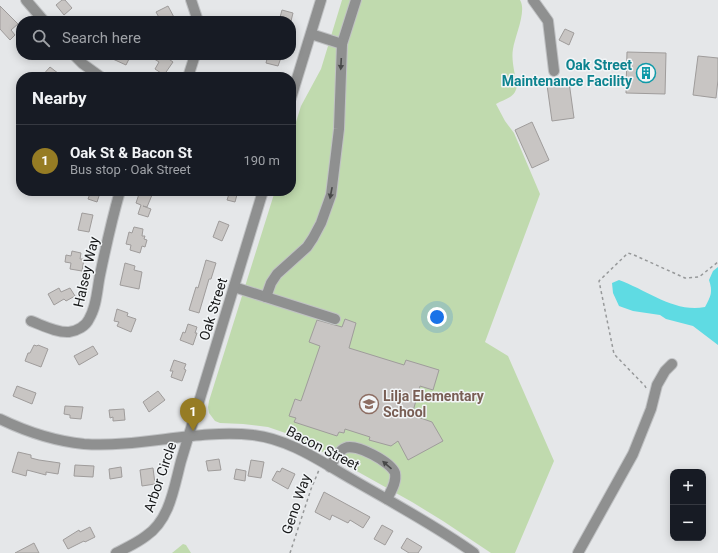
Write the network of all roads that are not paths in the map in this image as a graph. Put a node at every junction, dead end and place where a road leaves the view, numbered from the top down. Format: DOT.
graph roads {
  1 [pos="26,0"];
  2 [pos="191,0"];
  3 [pos="321,0"];
  4 [pos="356,0"];
  5 [pos="533,0"];
  6 [pos="40,16"];
  7 [pos="196,16"];
  8 [pos="310,34"];
  9 [pos="342,44"];
  10 [pos="79,60"];
  11 [pos="193,60"];
  12 [pos="554,71"];
  13 [pos="94,72"];
  14 [pos="190,72"];
  15 [pos="296,81"];
  16 [pos="119,196"];
  17 [pos="261,196"];
  18 [pos="234,287"];
  19 [pos="266,297"];
  20 [pos="335,319"];
  21 [pos="31,321"];
  22 [pos="672,364"];
  23 [pos="0,419"];
  24 [pos="189,435"];
  25 [pos="326,465"];
  26 [pos="387,499"];
  27 [pos="116,553"];
  28 [pos="474,553"];
  29 [pos="578,553"];
  1 -- 6 [label="street"];
  2 -- 7 [label="street"];
  3 -- 8 [label="street"];
  4 -- 9 [label="street"];
  5 -- 12 [label="street"];
  8 -- 9 [label="street"];
  8 -- 15 [label="street"];
  9 -- 19 [label="street, one-way"];
  10 -- 13 [label="street"];
  11 -- 14 [label="street"];
  16 -- 21 [label="street, Halsey Way"];
  17 -- 18 [label="street, Oak Street"];
  18 -- 19 [label="street"];
  18 -- 24 [label="street, Oak Street"];
  19 -- 20 [label="street"];
  22 -- 29 [label="street"];
  23 -- 24 [label="street, Bacon Street"];
  24 -- 25 [label="street, Bacon Street"];
  24 -- 27 [label="street, Arbor Circle"];
  25 -- 26 [label="street, Bacon Street"];
  26 -- 25 [label="street, one-way"];
  26 -- 28 [label="street, Bacon Street"];
}
